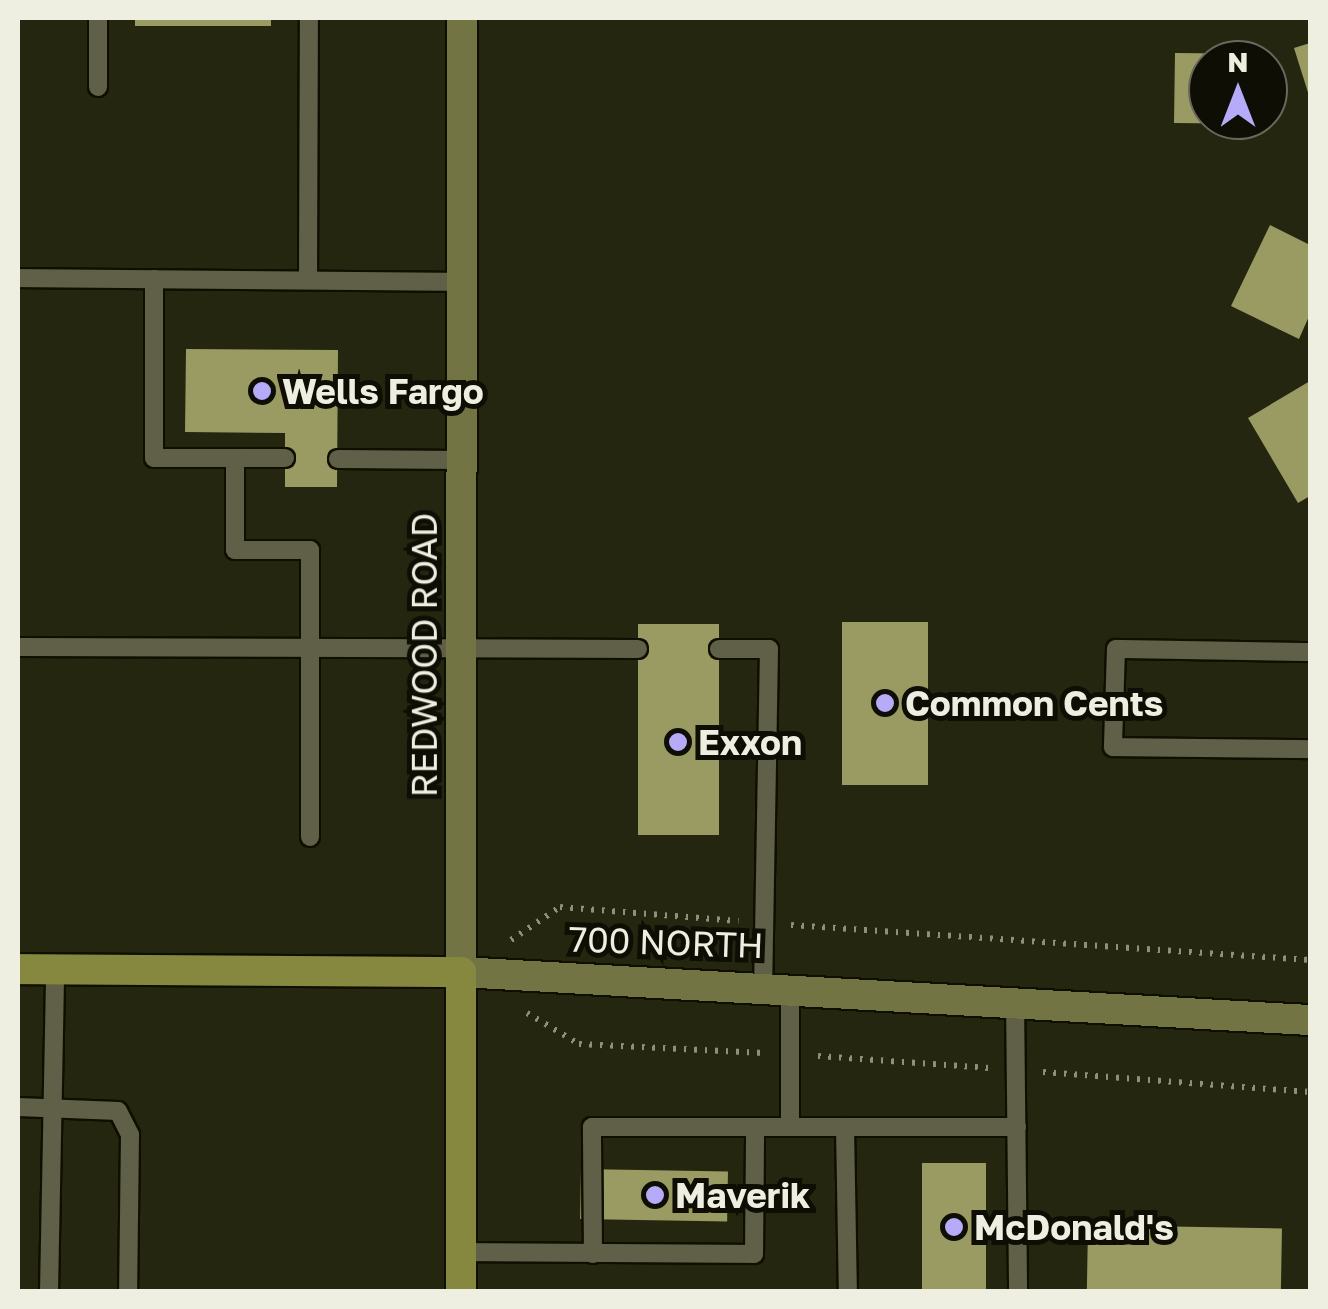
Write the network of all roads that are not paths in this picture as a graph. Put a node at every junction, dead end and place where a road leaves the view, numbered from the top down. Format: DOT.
graph roads {
  1 [pos="98,18"];
  2 [pos="309,18"];
  3 [pos="462,18"];
  4 [pos="98,87"];
  5 [pos="18,278"];
  6 [pos="154,279"];
  7 [pos="308,280"];
  8 [pos="462,282"];
  9 [pos="235,458"];
  10 [pos="285,458"];
  11 [pos="338,459"];
  12 [pos="462,460"];
  13 [pos="18,648"];
  14 [pos="310,648"];
  15 [pos="462,648"];
  16 [pos="638,649"];
  17 [pos="719,649"];
  18 [pos="1310,652"];
  19 [pos="1310,750"];
  20 [pos="310,838"];
  21 [pos="18,970"];
  22 [pos="56,971"];
  23 [pos="461,972"];
  24 [pos="777,984"];
  25 [pos="1015,998"];
  26 [pos="1310,1020"];
  27 [pos="18,1107"];
  28 [pos="52,1108"];
  29 [pos="755,1128"];
  30 [pos="790,1128"];
  31 [pos="844,1128"];
  32 [pos="1017,1128"];
  33 [pos="460,1252"];
  34 [pos="593,1254"];
  35 [pos="49,1292"];
  36 [pos="128,1292"];
  37 [pos="460,1292"];
  38 [pos="848,1292"];
  39 [pos="1018,1292"];
  1 -- 4 [label="lane"];
  2 -- 7 [label="lane"];
  3 -- 8 [label="main road, REDWOOD ROAD"];
  5 -- 6 [label="lane"];
  6 -- 7 [label="lane"];
  6 -- 9 [label="lane"];
  7 -- 8 [label="lane"];
  8 -- 12 [label="main road, REDWOOD ROAD"];
  9 -- 10 [label="lane"];
  9 -- 14 [label="lane"];
  11 -- 12 [label="lane"];
  12 -- 15 [label="main road, REDWOOD ROAD"];
  13 -- 14 [label="lane"];
  14 -- 15 [label="lane"];
  14 -- 20 [label="lane"];
  15 -- 16 [label="lane"];
  15 -- 23 [label="main road, REDWOOD ROAD"];
  17 -- 24 [label="lane"];
  18 -- 19 [label="lane"];
  21 -- 22 [label="main road, 700 NORTH"];
  22 -- 23 [label="main road, 700 NORTH"];
  22 -- 28 [label="lane"];
  23 -- 24 [label="main road, 700 NORTH"];
  23 -- 33 [label="main road, REDWOOD ROAD"];
  24 -- 25 [label="main road, 700 NORTH"];
  24 -- 30 [label="lane"];
  25 -- 26 [label="main road, 700 NORTH"];
  25 -- 32 [label="lane"];
  27 -- 28 [label="lane"];
  28 -- 35 [label="lane"];
  28 -- 36 [label="lane"];
  29 -- 30 [label="lane"];
  29 -- 34 [label="lane"];
  29 -- 34 [label="lane"];
  30 -- 31 [label="lane"];
  31 -- 32 [label="lane"];
  31 -- 38 [label="lane"];
  32 -- 39 [label="lane"];
  33 -- 34 [label="lane"];
  33 -- 37 [label="main road, REDWOOD ROAD"];
}
